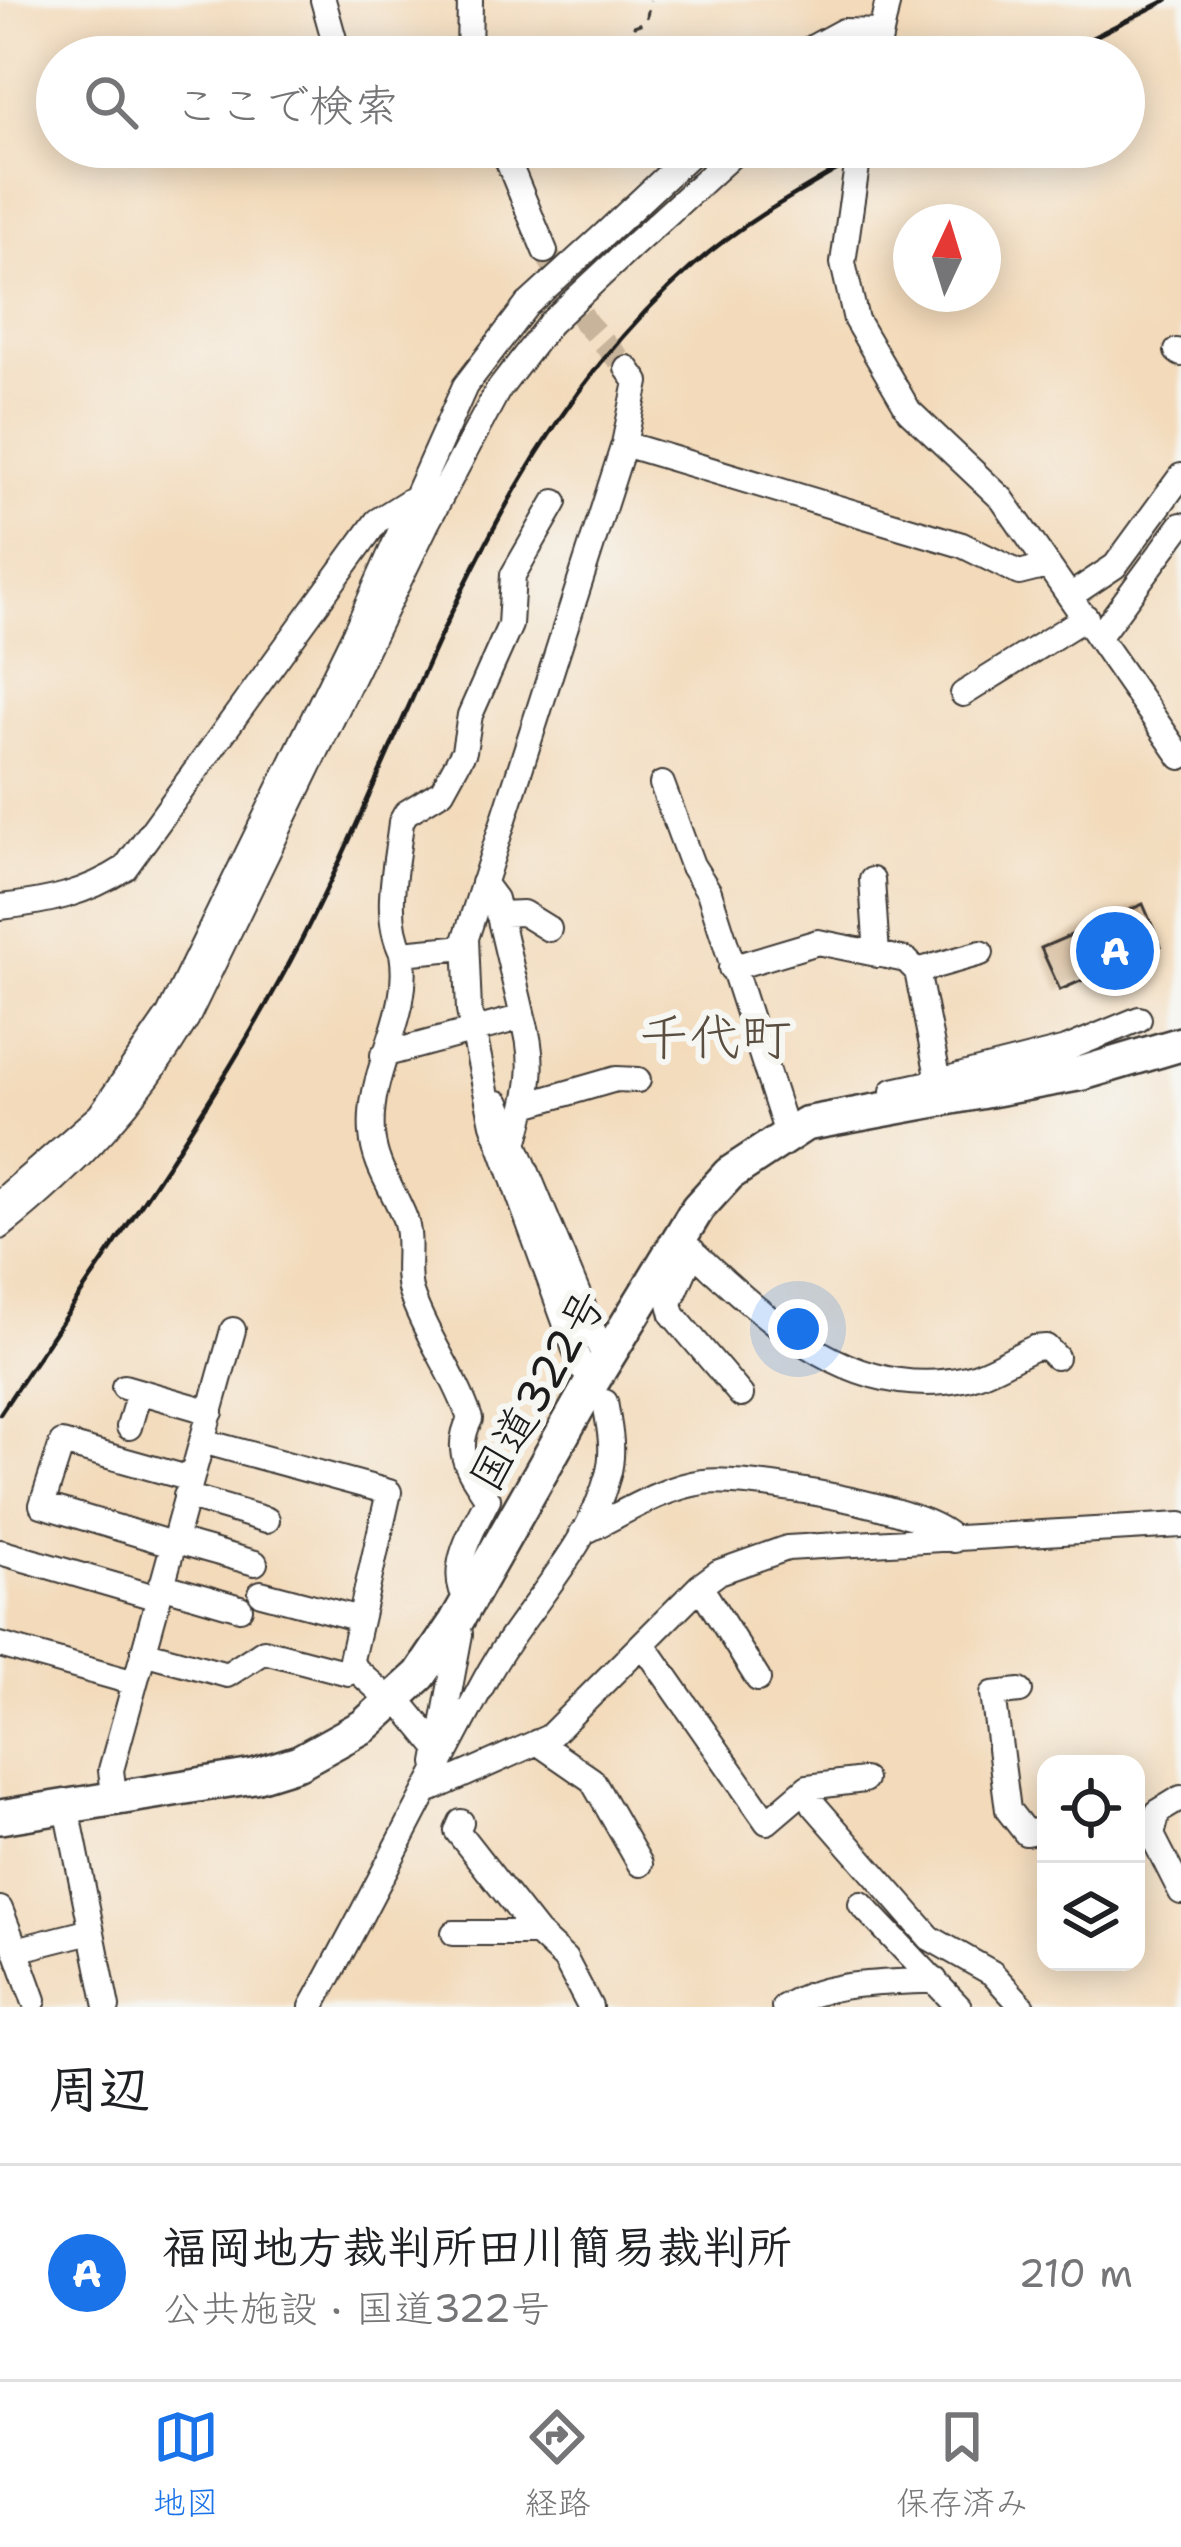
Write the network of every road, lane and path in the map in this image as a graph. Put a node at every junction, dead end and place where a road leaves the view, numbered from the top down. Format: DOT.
graph roads {
  1 [pos="323,0"];
  2 [pos="470,0"];
  3 [pos="650,0"];
  4 [pos="888,0"];
  5 [pos="333,36"];
  6 [pos="470,36"];
  7 [pos="625,36"];
  8 [pos="880,36"];
  9 [pos="511,168"];
  10 [pos="676,168"];
  11 [pos="717,168"];
  12 [pos="857,168"];
  13 [pos="636,205"];
  14 [pos="655,225"];
  15 [pos="545,251"];
  16 [pos="627,368"];
  17 [pos="624,444"];
  18 [pos="1181,476"];
  19 [pos="417,496"];
  20 [pos="555,502"];
  21 [pos="1181,525"];
  22 [pos="368,533"];
  23 [pos="408,540"];
  24 [pos="1047,566"];
  25 [pos="1070,596"];
  26 [pos="1092,626"];
  27 [pos="964,694"];
  28 [pos="1181,757"];
  29 [pos="662,784"];
  30 [pos="872,880"];
  31 [pos="483,883"];
  32 [pos="0,908"];
  33 [pos="498,914"];
  34 [pos="549,929"];
  35 [pos="214,940"];
  36 [pos="465,947"];
  37 [pos="981,952"];
  38 [pos="402,953"];
  39 [pos="877,955"];
  40 [pos="731,968"];
  41 [pos="917,971"];
  42 [pos="524,1017"];
  43 [pos="1138,1018"];
  44 [pos="475,1031"];
  45 [pos="1181,1044"];
  46 [pos="383,1055"];
  47 [pos="638,1080"];
  48 [pos="939,1081"];
  49 [pos="490,1091"];
  50 [pos="896,1104"];
  51 [pos="526,1106"];
  52 [pos="787,1134"];
  53 [pos="517,1137"];
  54 [pos="0,1202"];
  55 [pos="0,1227"];
  56 [pos="686,1245"];
  57 [pos="233,1330"];
  58 [pos="1056,1357"];
  59 [pos="594,1364"];
  60 [pos="740,1395"];
  61 [pos="605,1402"];
  62 [pos="211,1412"];
  63 [pos="129,1427"];
  64 [pos="202,1442"];
  65 [pos="189,1488"];
  66 [pos="268,1520"];
  67 [pos="1181,1525"];
  68 [pos="582,1533"];
  69 [pos="955,1540"];
  70 [pos="173,1542"];
  71 [pos="0,1552"];
  72 [pos="255,1563"];
  73 [pos="0,1567"];
  74 [pos="74,1574"];
  75 [pos="700,1586"];
  76 [pos="159,1592"];
  77 [pos="462,1611"];
  78 [pos="360,1619"];
  79 [pos="643,1644"];
  80 [pos="0,1645"];
  81 [pos="143,1652"];
  82 [pos="350,1664"];
  83 [pos="758,1678"];
  84 [pos="135,1683"];
  85 [pos="1020,1690"];
  86 [pos="394,1699"];
  87 [pos="538,1742"];
  88 [pos="438,1748"];
  89 [pos="864,1780"];
  90 [pos="808,1787"];
  91 [pos="428,1796"];
  92 [pos="1181,1798"];
  93 [pos="115,1802"];
  94 [pos="67,1808"];
  95 [pos="0,1817"];
  96 [pos="1145,1819"];
  97 [pos="1145,1822"];
  98 [pos="1037,1831"];
  99 [pos="640,1864"];
  100 [pos="1181,1892"];
  101 [pos="861,1904"];
  102 [pos="0,1909"];
  103 [pos="91,1930"];
  104 [pos="454,1933"];
  105 [pos="537,1933"];
  106 [pos="16,1950"];
  107 [pos="935,1980"];
  108 [pos="34,2000"];
  109 [pos="107,2007"];
  110 [pos="312,2007"];
  111 [pos="590,2007"];
  112 [pos="784,2007"];
  113 [pos="959,2007"];
  114 [pos="1023,2007"];
  1 -- 5 [label="street"];
  2 -- 6 [label="street"];
  3 -- 7 [label="path"];
  4 -- 8 [label="street"];
  9 -- 15 [label="street"];
  10 -- 13 [label="street"];
  11 -- 14 [label="street"];
  12 -- 24 [label="street, bridge"];
  13 -- 14 [label="street"];
  13 -- 19 [label="street, bridge"];
  14 -- 23 [label="street, bridge"];
  16 -- 17 [label="street"];
  17 -- 24 [label="street"];
  17 -- 31 [label="street"];
  18 -- 25 [label="street"];
  19 -- 22 [label="street"];
  19 -- 23 [label="street"];
  20 -- 38 [label="street"];
  21 -- 26 [label="street"];
  22 -- 23 [label="street"];
  22 -- 32 [label="street"];
  23 -- 35 [label="street"];
  24 -- 25 [label="street"];
  25 -- 26 [label="street"];
  26 -- 27 [label="street"];
  26 -- 28 [label="street"];
  29 -- 40 [label="street"];
  30 -- 39 [label="street"];
  31 -- 33 [label="street"];
  31 -- 36 [label="street"];
  33 -- 34 [label="street"];
  33 -- 42 [label="street"];
  35 -- 54 [label="street"];
  35 -- 55 [label="street"];
  36 -- 38 [label="street"];
  36 -- 44 [label="street"];
  37 -- 41 [label="street"];
  38 -- 46 [label="street"];
  39 -- 40 [label="street"];
  39 -- 41 [label="street"];
  40 -- 52 [label="street"];
  41 -- 48 [label="street"];
  42 -- 44 [label="street"];
  42 -- 51 [label="street"];
  43 -- 48 [label="street"];
  44 -- 46 [label="street"];
  44 -- 49 [label="street"];
  45 -- 50 [label="highway, 国道322号"];
  46 -- 77 [label="street"];
  47 -- 51 [label="street"];
  48 -- 50 [label="street"];
  49 -- 53 [label="street"];
  49 -- 59 [label="street"];
  50 -- 52 [label="highway, 国道322号"];
  51 -- 53 [label="street"];
  52 -- 56 [label="highway, 国道322号"];
  53 -- 59 [label="street"];
  56 -- 58 [label="street"];
  56 -- 59 [label="highway, 国道322号"];
  56 -- 60 [label="street"];
  57 -- 62 [label="street"];
  59 -- 77 [label="highway, 国道322号"];
  61 -- 68 [label="street"];
  62 -- 63 [label="street"];
  62 -- 64 [label="street"];
  64 -- 65 [label="street"];
  64 -- 78 [label="street"];
  65 -- 66 [label="street"];
  65 -- 70 [label="street"];
  65 -- 70 [label="street"];
  67 -- 69 [label="street"];
  68 -- 69 [label="street"];
  68 -- 91 [label="street"];
  69 -- 75 [label="street"];
  70 -- 72 [label="street"];
  70 -- 76 [label="street"];
  71 -- 74 [label="street"];
  73 -- 74 [label="street"];
  74 -- 76 [label="street"];
  75 -- 79 [label="street"];
  75 -- 83 [label="street"];
  76 -- 78 [label="street"];
  76 -- 81 [label="street"];
  77 -- 86 [label="highway, 国道322号"];
  77 -- 88 [label="street"];
  78 -- 82 [label="street"];
  79 -- 87 [label="street"];
  79 -- 90 [label="street"];
  80 -- 84 [label="street"];
  81 -- 82 [label="street"];
  81 -- 84 [label="street"];
  82 -- 86 [label="street"];
  84 -- 93 [label="street"];
  85 -- 98 [label="street"];
  86 -- 88 [label="street"];
  86 -- 93 [label="highway, 国道322号"];
  87 -- 91 [label="street"];
  87 -- 99 [label="street"];
  88 -- 91 [label="street"];
  89 -- 90 [label="street"];
  90 -- 114 [label="street"];
  91 -- 105 [label="street"];
  91 -- 110 [label="street"];
  92 -- 96 [label="street"];
  93 -- 94 [label="highway, 国道322号"];
  94 -- 95 [label="highway, 国道322号"];
  94 -- 103 [label="street"];
  97 -- 100 [label="street"];
  101 -- 107 [label="street"];
  102 -- 106 [label="street"];
  103 -- 106 [label="street"];
  103 -- 109 [label="street"];
  104 -- 105 [label="street"];
  105 -- 111 [label="street"];
  106 -- 108 [label="street"];
  107 -- 112 [label="street"];
  107 -- 113 [label="street"];
}
